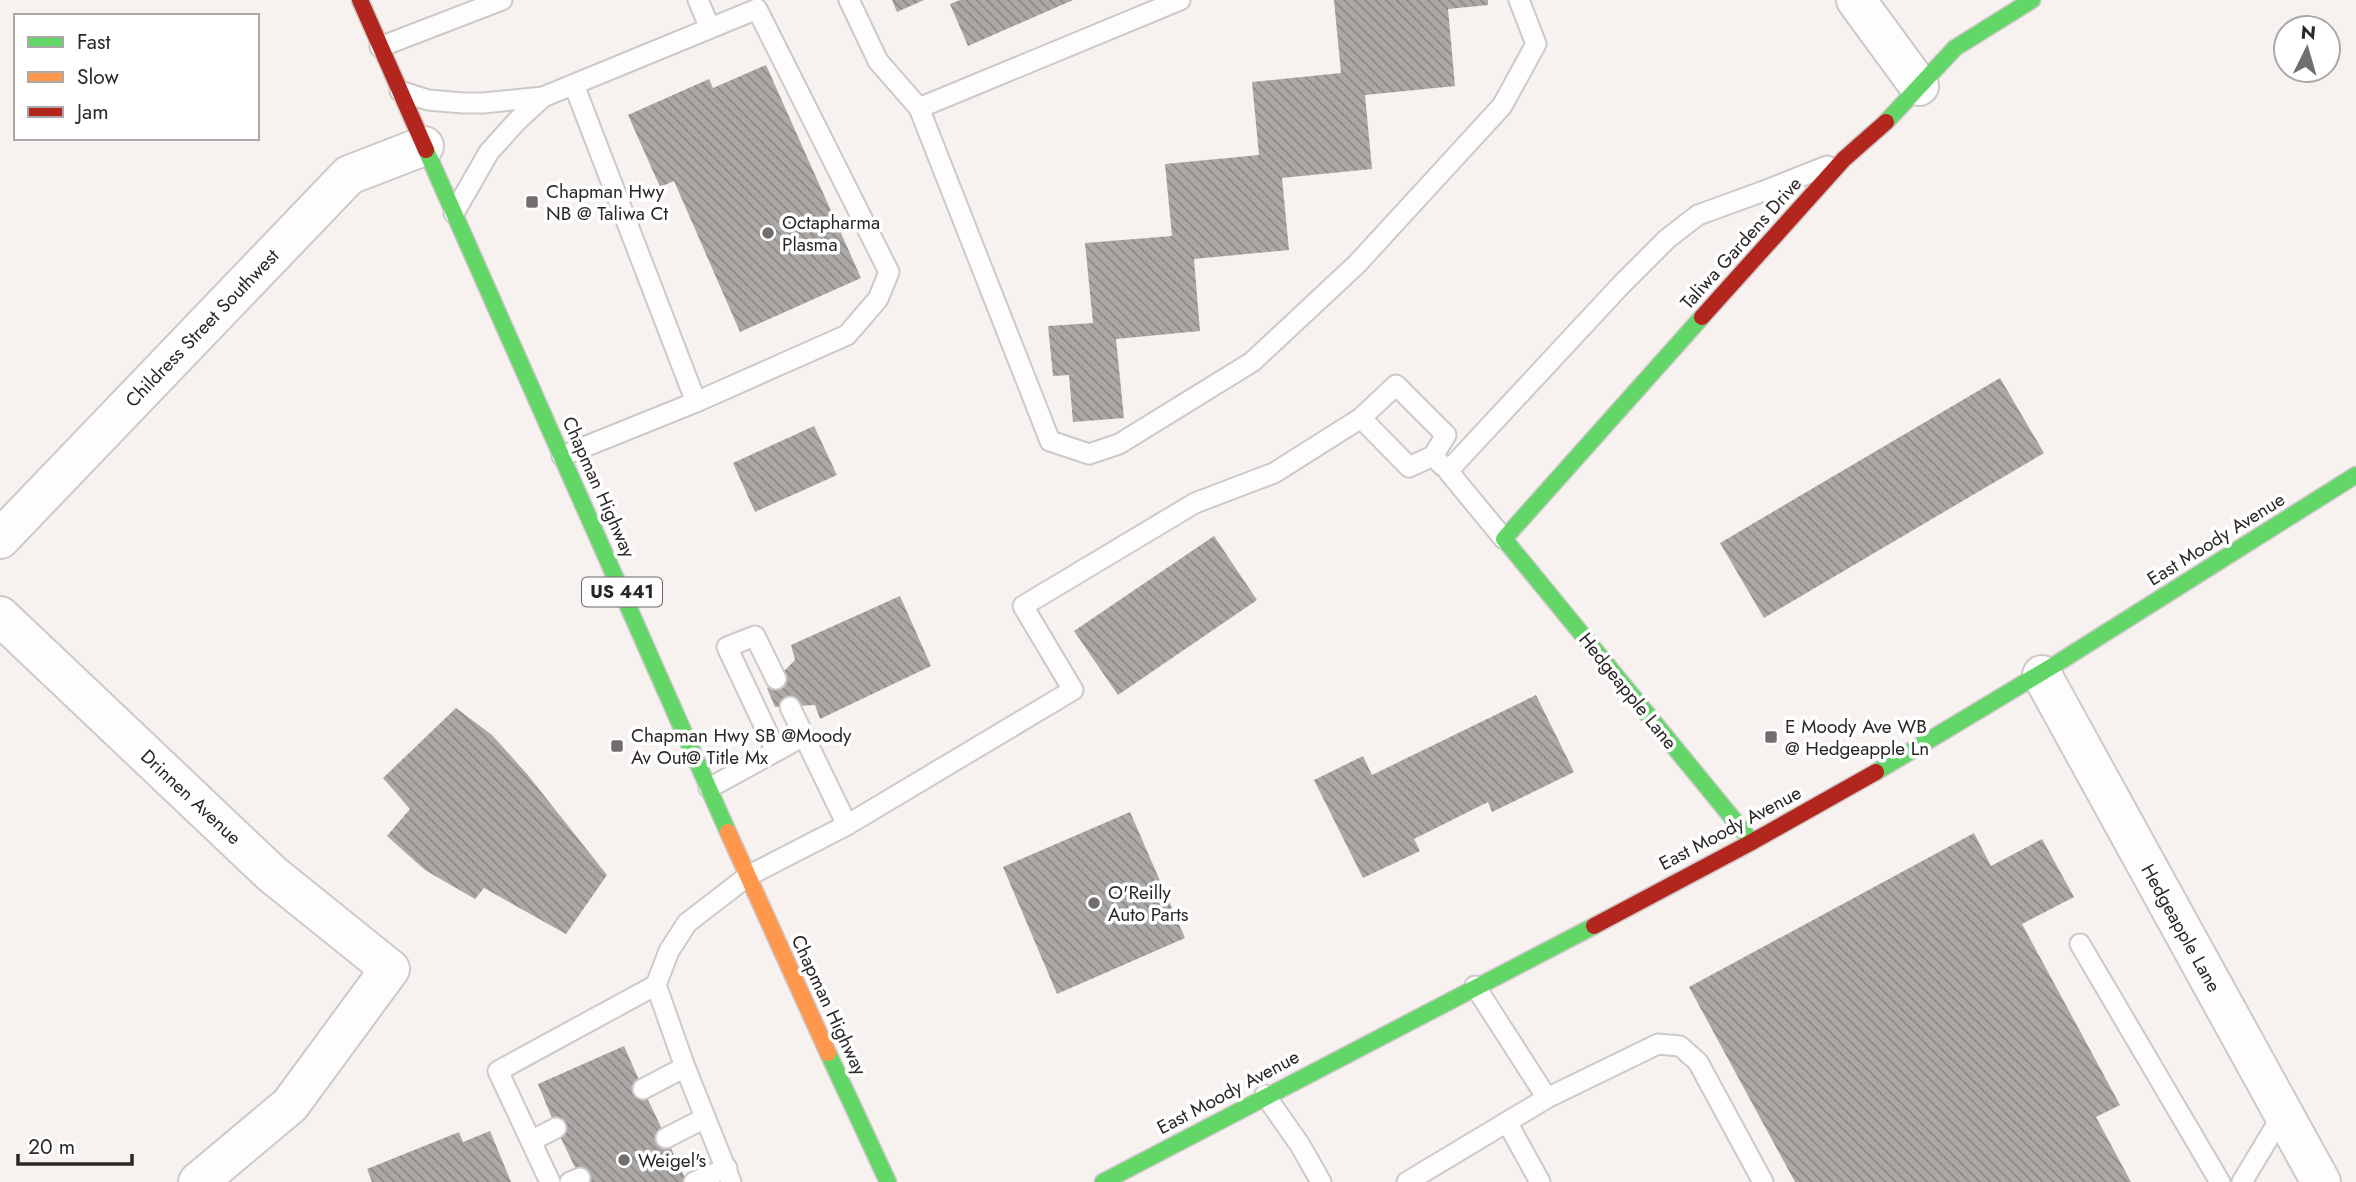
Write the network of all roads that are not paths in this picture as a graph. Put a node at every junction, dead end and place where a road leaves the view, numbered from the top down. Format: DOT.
graph roads {
  1 [pos="359,0"];
  2 [pos="502,0"];
  3 [pos="698,0"];
  4 [pos="849,0"];
  5 [pos="1180,0"];
  6 [pos="1520,0"];
  7 [pos="1857,0"];
  8 [pos="2032,0"];
  9 [pos="461,8"];
  10 [pos="710,28"];
  11 [pos="380,47"];
  12 [pos="574,85"];
  13 [pos="1919,86"];
  14 [pos="399,90"];
  15 [pos="543,97"];
  16 [pos="919,108"];
  17 [pos="424,146"];
  18 [pos="1844,159"];
  19 [pos="454,213"];
  20 [pos="696,402"];
  21 [pos="1361,418"];
  22 [pos="562,456"];
  23 [pos="1433,456"];
  24 [pos="1448,471"];
  25 [pos="2356,475"];
  26 [pos="1504,539"];
  27 [pos="0,540"];
  28 [pos="0,616"];
  29 [pos="2042,675"];
  30 [pos="776,679"];
  31 [pos="790,706"];
  32 [pos="804,736"];
  33 [pos="776,751"];
  34 [pos="709,788"];
  35 [pos="847,825"];
  36 [pos="1752,842"];
  37 [pos="748,876"];
  38 [pos="2080,944"];
  39 [pos="656,985"];
  40 [pos="1475,986"];
  41 [pos="685,1067"];
  42 [pos="643,1089"];
  43 [pos="1265,1095"];
  44 [pos="1547,1098"];
  45 [pos="2283,1114"];
  46 [pos="705,1118"];
  47 [pos="1507,1122"];
  48 [pos="556,1128"];
  49 [pos="666,1138"];
  50 [pos="531,1141"];
  51 [pos="729,1175"];
  52 [pos="198,1182"];
  53 [pos="551,1182"];
  54 [pos="694,1182"];
  55 [pos="888,1182"];
  56 [pos="1103,1182"];
  57 [pos="1321,1182"];
  58 [pos="1407,1182"];
  59 [pos="1540,1182"];
  60 [pos="1763,1182"];
  61 [pos="2221,1182"];
  62 [pos="2242,1182"];
  63 [pos="2320,1182"];
  1 -- 11 [label="main road, Chapman Highway / US 441"];
  2 -- 9 [label="lane"];
  3 -- 10 [label="lane"];
  4 -- 16 [label="lane"];
  5 -- 16 [label="lane"];
  6 -- 16 [label="lane"];
  7 -- 13 [label="street"];
  8 -- 13 [label="main road, Taliwa Gardens Drive"];
  9 -- 11 [label="lane"];
  10 -- 12 [label="lane"];
  10 -- 20 [label="lane"];
  11 -- 14 [label="main road, Chapman Highway / US 441"];
  12 -- 15 [label="lane"];
  12 -- 20 [label="lane"];
  13 -- 18 [label="main road, Taliwa Gardens Drive"];
  14 -- 15 [label="lane"];
  14 -- 17 [label="main road, Chapman Highway / US 441"];
  15 -- 19 [label="lane"];
  17 -- 19 [label="main road, Chapman Highway / US 441"];
  17 -- 27 [label="street, Childress Street Southwest"];
  18 -- 24 [label="lane"];
  18 -- 26 [label="main road, Taliwa Gardens Drive"];
  19 -- 22 [label="main road, Chapman Highway / US 441"];
  20 -- 22 [label="lane"];
  21 -- 23 [label="lane"];
  21 -- 23 [label="lane"];
  21 -- 35 [label="lane"];
  22 -- 34 [label="main road, Chapman Highway / US 441"];
  23 -- 24 [label="lane"];
  24 -- 26 [label="lane"];
  25 -- 29 [label="main road, East Moody Avenue"];
  26 -- 36 [label="main road, Hedgeapple Lane"];
  28 -- 52 [label="street, Drinnen Avenue"];
  29 -- 36 [label="main road, East Moody Avenue"];
  29 -- 45 [label="street, Hedgeapple Lane"];
  30 -- 33 [label="lane"];
  31 -- 32 [label="lane"];
  32 -- 33 [label="lane"];
  32 -- 35 [label="lane"];
  33 -- 34 [label="lane"];
  34 -- 37 [label="main road, Chapman Highway / US 441"];
  35 -- 37 [label="lane"];
  36 -- 40 [label="main road, East Moody Avenue"];
  37 -- 39 [label="lane"];
  37 -- 55 [label="main road, Chapman Highway / US 441"];
  38 -- 61 [label="lane"];
  39 -- 41 [label="lane"];
  39 -- 50 [label="lane"];
  40 -- 43 [label="main road, East Moody Avenue"];
  40 -- 44 [label="lane"];
  41 -- 42 [label="lane"];
  41 -- 46 [label="lane"];
  43 -- 56 [label="main road, East Moody Avenue"];
  43 -- 57 [label="lane"];
  44 -- 47 [label="lane"];
  44 -- 60 [label="lane"];
  45 -- 62 [label="lane"];
  45 -- 63 [label="street, Hedgeapple Lane"];
  46 -- 49 [label="lane"];
  46 -- 51 [label="lane"];
  47 -- 58 [label="lane"];
  47 -- 59 [label="lane"];
  48 -- 50 [label="lane"];
  50 -- 53 [label="lane"];
  51 -- 54 [label="lane"];
}
